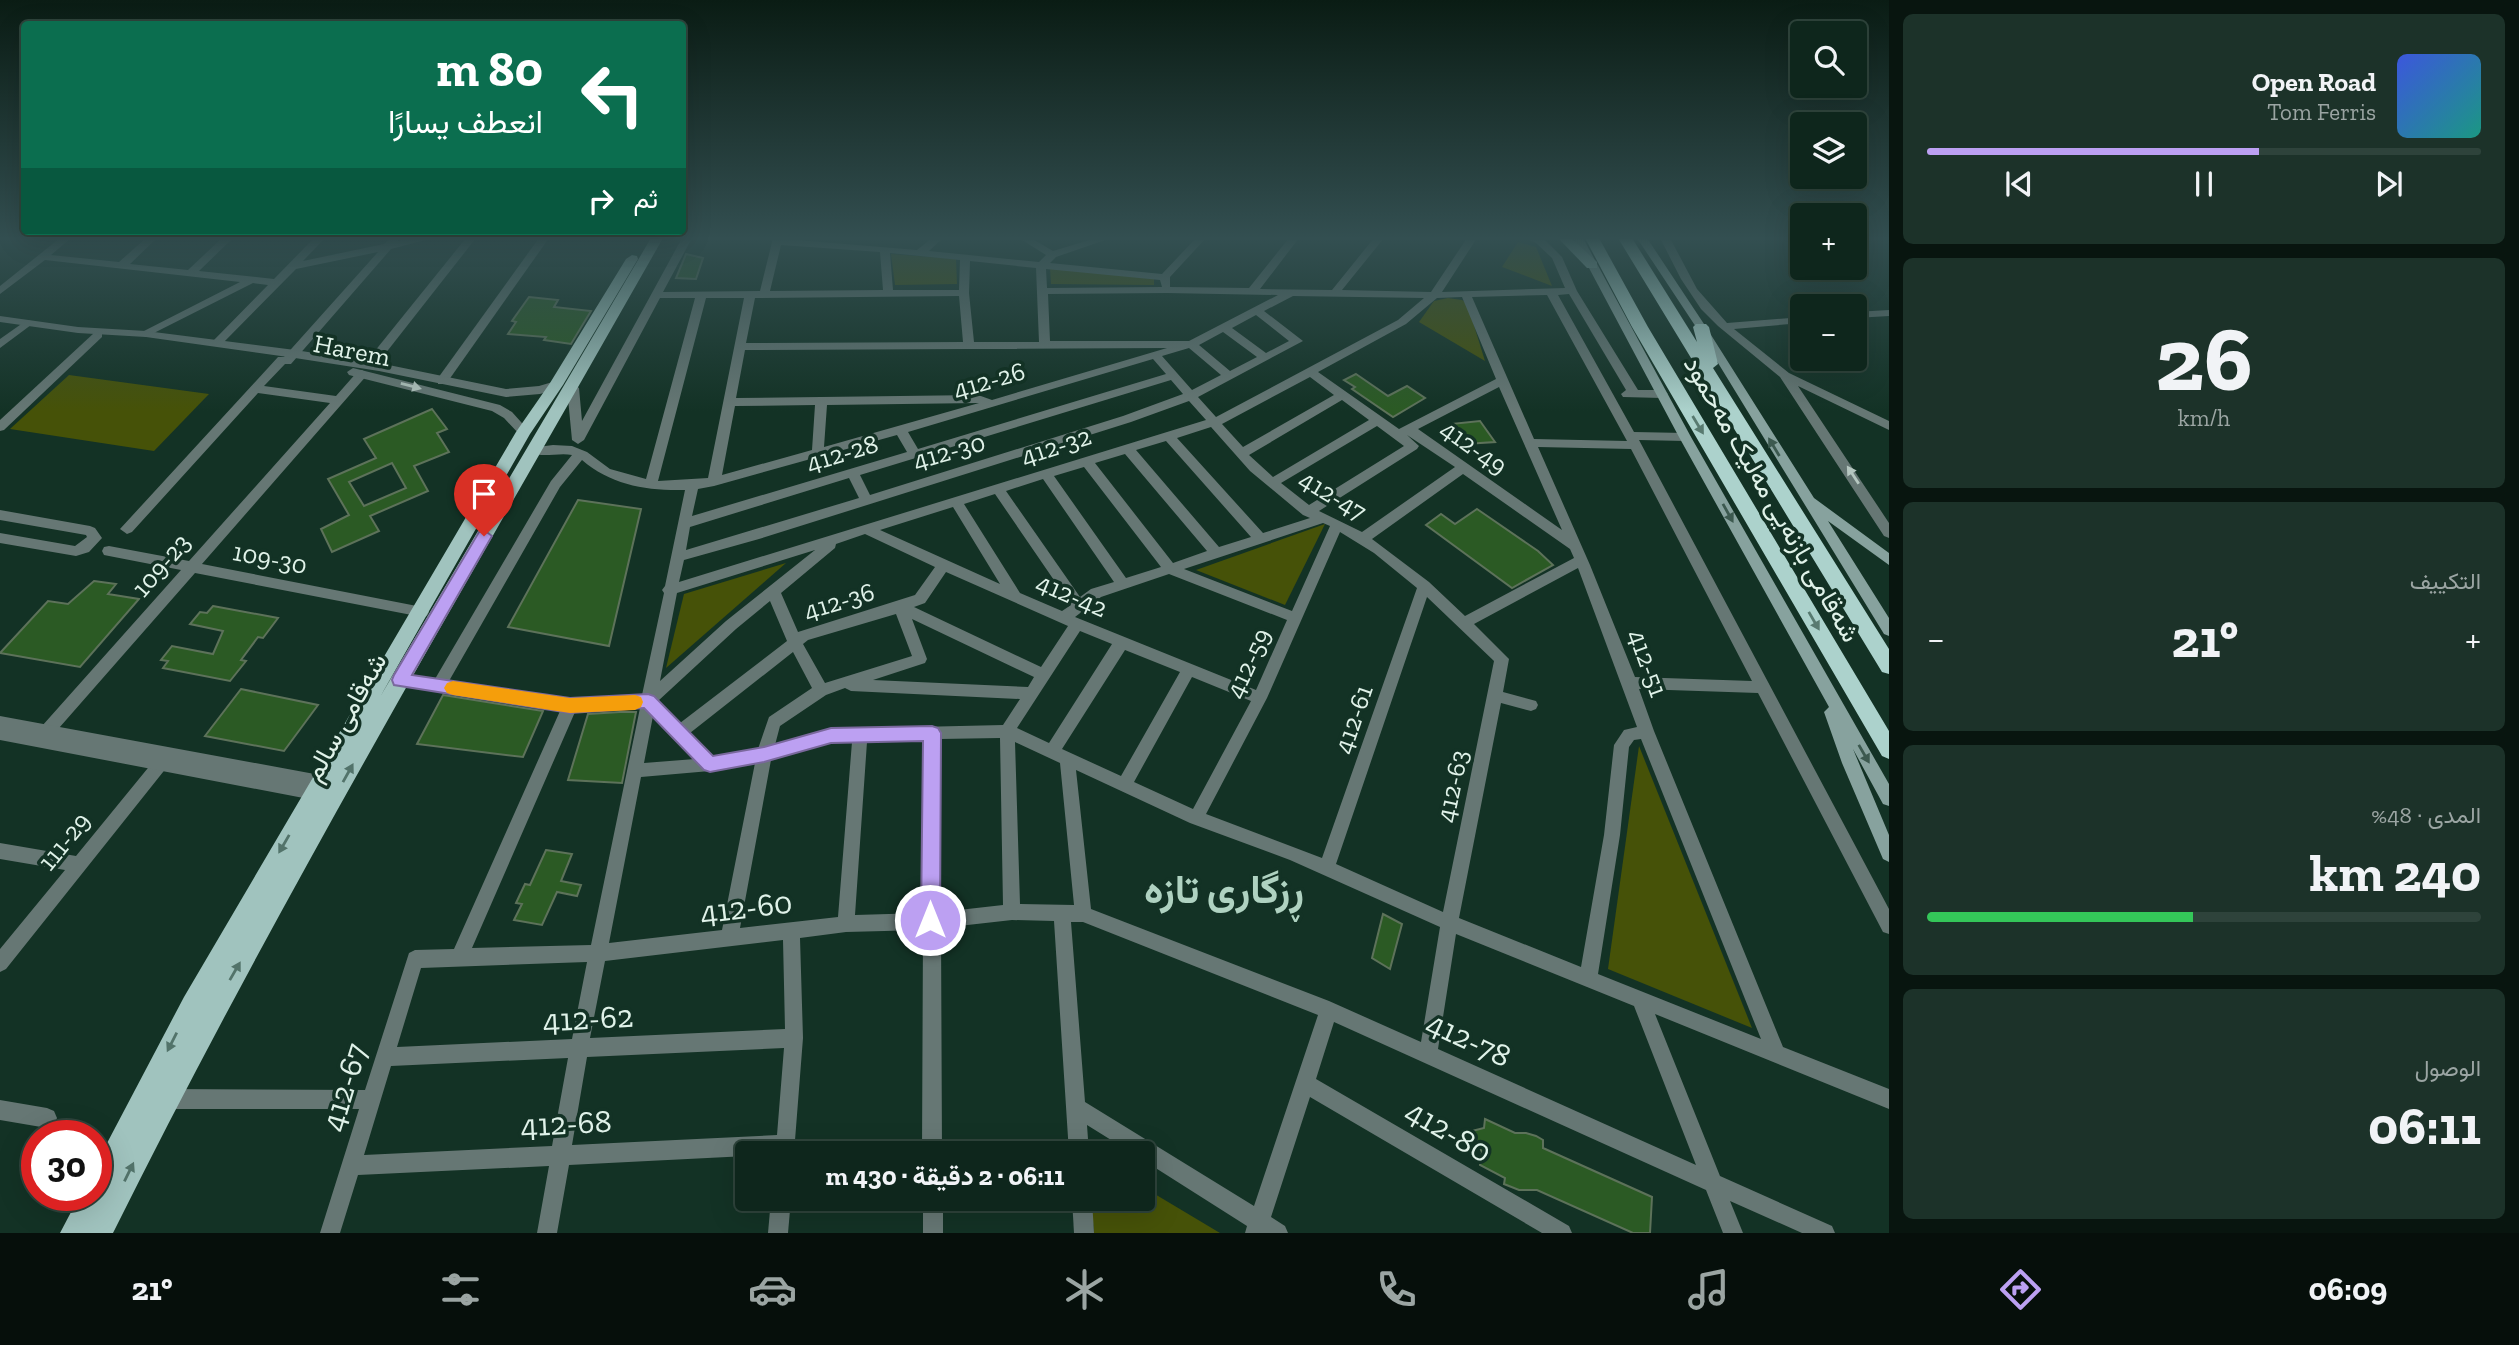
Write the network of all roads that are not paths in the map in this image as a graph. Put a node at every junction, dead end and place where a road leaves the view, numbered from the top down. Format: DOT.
graph roads {
  1 [pos="656,295"];
  2 [pos="750,295"];
  3 [pos="1434,295"];
  4 [pos="1466,295"];
  5 [pos="221,296"];
  6 [pos="265,296"];
  7 [pos="344,296"];
  8 [pos="427,296"];
  9 [pos="503,296"];
  10 [pos="613,296"];
  11 [pos="621,296"];
  12 [pos="680,296"];
  13 [pos="701,296"];
  14 [pos="724,296"];
  15 [pos="964,296"];
  16 [pos="1041,296"];
  17 [pos="1286,296"];
  18 [pos="1553,296"];
  19 [pos="1575,296"];
  20 [pos="1609,296"];
  21 [pos="1621,296"];
  22 [pos="1661,296"];
  23 [pos="1680,296"];
  24 [pos="1697,296"];
  25 [pos="1257,311"];
  26 [pos="1889,313"];
  27 [pos="1867,314"];
  28 [pos="0,319"];
  29 [pos="1790,321"];
  30 [pos="27,323"];
  31 [pos="1725,326"];
  32 [pos="1224,327"];
  33 [pos="1701,327"];
  34 [pos="78,330"];
  35 [pos="146,334"];
  36 [pos="99,335"];
  37 [pos="217,343"];
  38 [pos="1192,344"];
  39 [pos="0,345"];
  40 [pos="969,345"];
  41 [pos="1045,345"];
  42 [pos="1636,346"];
  43 [pos="740,347"];
  44 [pos="1154,355"];
  45 [pos="1264,357"];
  46 [pos="288,359"];
  47 [pos="370,370"];
  48 [pos="1310,372"];
  49 [pos="1227,374"];
  50 [pos="1784,374"];
  51 [pos="1173,376"];
  52 [pos="442,381"];
  53 [pos="1501,381"];
  54 [pos="1714,382"];
  55 [pos="564,386"];
  56 [pos="257,389"];
  57 [pos="1668,390"];
  58 [pos="1608,394"];
  59 [pos="1634,394"];
  60 [pos="1342,395"];
  61 [pos="1190,396"];
  62 [pos="1838,398"];
  63 [pos="338,400"];
  64 [pos="821,401"];
  65 [pos="730,402"];
  66 [pos="991,404"];
  67 [pos="1889,415"];
  68 [pos="1377,420"];
  69 [pos="1211,422"];
  70 [pos="1889,426"];
  71 [pos="0,427"];
  72 [pos="900,429"];
  73 [pos="1136,430"];
  74 [pos="311,432"];
  75 [pos="524,432"];
  76 [pos="1404,432"];
  77 [pos="1168,435"];
  78 [pos="1685,437"];
  79 [pos="1633,441"];
  80 [pos="1418,442"];
  81 [pos="1529,443"];
  82 [pos="579,447"];
  83 [pos="1127,447"];
  84 [pos="534,451"];
  85 [pos="818,453"];
  86 [pos="1241,454"];
  87 [pos="915,455"];
  88 [pos="1007,458"];
  89 [pos="1086,461"];
  90 [pos="1464,467"];
  91 [pos="1045,473"];
  92 [pos="853,474"];
  93 [pos="1022,481"];
  94 [pos="714,482"];
  95 [pos="1272,483"];
  96 [pos="651,484"];
  97 [pos="692,485"];
  98 [pos="999,488"];
  99 [pos="1804,495"];
  100 [pos="866,500"];
  101 [pos="956,502"];
  102 [pos="1308,512"];
  103 [pos="0,515"];
  104 [pos="1331,521"];
  105 [pos="683,524"];
  106 [pos="127,529"];
  107 [pos="868,530"];
  108 [pos="1889,533"];
  109 [pos="0,538"];
  110 [pos="838,539"];
  111 [pos="1260,539"];
  112 [pos="1362,539"];
  113 [pos="109,551"];
  114 [pos="1216,554"];
  115 [pos="1579,554"];
  116 [pos="677,557"];
  117 [pos="1889,561"];
  118 [pos="943,565"];
  119 [pos="191,568"];
  120 [pos="1170,569"];
  121 [pos="1123,584"];
  122 [pos="1424,586"];
  123 [pos="669,590"];
  124 [pos="773,591"];
  125 [pos="1015,597"];
  126 [pos="1079,606"];
  127 [pos="901,607"];
  128 [pos="422,612"];
  129 [pos="1296,618"];
  130 [pos="1070,621"];
  131 [pos="1463,623"];
  132 [pos="1889,630"];
  133 [pos="795,643"];
  134 [pos="1121,643"];
  135 [pos="1502,659"];
  136 [pos="1889,666"];
  137 [pos="1188,671"];
  138 [pos="1044,675"];
  139 [pos="400,680"];
  140 [pos="1821,680"];
  141 [pos="1631,683"];
  142 [pos="844,685"];
  143 [pos="439,686"];
  144 [pos="1763,687"];
  145 [pos="821,690"];
  146 [pos="1031,694"];
  147 [pos="1496,696"];
  148 [pos="1260,698"];
  149 [pos="648,701"];
  150 [pos="1531,705"];
  151 [pos="570,706"];
  152 [pos="0,722"];
  153 [pos="47,731"];
  154 [pos="1007,731"];
  155 [pos="1646,731"];
  156 [pos="0,733"];
  157 [pos="679,733"];
  158 [pos="932,733"];
  159 [pos="860,735"];
  160 [pos="1889,750"];
  161 [pos="764,755"];
  162 [pos="1060,756"];
  163 [pos="164,759"];
  164 [pos="710,764"];
  165 [pos="634,771"];
  166 [pos="1124,785"];
  167 [pos="317,787"];
  168 [pos="1889,799"];
  169 [pos="1196,818"];
  170 [pos="0,851"];
  171 [pos="1889,854"];
  172 [pos="77,864"];
  173 [pos="1327,867"];
  174 [pos="1012,912"];
  175 [pos="1062,914"];
  176 [pos="1083,914"];
  177 [pos="930,920"];
  178 [pos="1449,923"];
  179 [pos="845,924"];
  180 [pos="1889,926"];
  181 [pos="791,932"];
  182 [pos="729,939"];
  183 [pos="600,953"];
  184 [pos="459,957"];
  185 [pos="415,958"];
  186 [pos="0,963"];
  187 [pos="1588,980"];
  188 [pos="1641,1001"];
  189 [pos="1329,1010"];
  190 [pos="794,1038"];
  191 [pos="579,1048"];
  192 [pos="1428,1053"];
  193 [pos="1776,1053"];
  194 [pos="384,1057"];
  195 [pos="1304,1083"];
  196 [pos="164,1099"];
  197 [pos="1889,1099"];
  198 [pos="371,1100"];
  199 [pos="1076,1107"];
  200 [pos="0,1110"];
  201 [pos="47,1118"];
  202 [pos="786,1141"];
  203 [pos="932,1141"];
  204 [pos="1078,1141"];
  205 [pos="735,1150"];
  206 [pos="559,1155"];
  207 [pos="112,1159"];
  208 [pos="350,1166"];
  209 [pos="1715,1186"];
  210 [pos="83,1211"];
  211 [pos="780,1211"];
  212 [pos="933,1211"];
  213 [pos="1083,1211"];
  214 [pos="1257,1227"];
  215 [pos="64,1233"];
  216 [pos="99,1233"];
  217 [pos="330,1233"];
  218 [pos="547,1233"];
  219 [pos="778,1233"];
  220 [pos="933,1233"];
  221 [pos="1084,1233"];
  222 [pos="1278,1233"];
  223 [pos="1562,1233"];
  224 [pos="1733,1233"];
  225 [pos="1825,1233"];
  1 -- 82 [label="street"];
  2 -- 43 [label="street"];
  3 -- 48 [label="street, 412-32"];
  4 -- 53 [label="street, 412-51"];
  5 -- 35 [label="street"];
  6 -- 37 [label="street"];
  7 -- 46 [label="street"];
  8 -- 47 [label="street"];
  9 -- 52 [label="street"];
  10 -- 55 [label="main road, شەقامی سالم"];
  11 -- 55 [label="main road, شەقامی سالم"];
  12 -- 13 [label="street"];
  13 -- 14 [label="street"];
  13 -- 96 [label="street"];
  15 -- 40 [label="street"];
  16 -- 41 [label="street"];
  17 -- 25 [label="street, 412-26"];
  18 -- 58 [label="street"];
  19 -- 59 [label="street"];
  20 -- 42 [label="main road"];
  21 -- 57 [label="highway, شەقامی بازنەیی مەلیک مەحمود"];
  22 -- 54 [label="highway, شەقامی بازنەیی مەلیک مەحمود"];
  23 -- 33 [label="main road"];
  24 -- 31 [label="street"];
  25 -- 32 [label="street, 412-26"];
  25 -- 45 [label="street, 412-30"];
  26 -- 27 [label="street"];
  28 -- 30 [label="street, Harem"];
  29 -- 31 [label="street"];
  30 -- 34 [label="street, Harem"];
  30 -- 39 [label="street"];
  31 -- 50 [label="street"];
  32 -- 38 [label="street, 412-26"];
  32 -- 45 [label="street"];
  33 -- 54 [label="highway"];
  99 -- 33 [label="main road, one-way"];
  34 -- 35 [label="street, Harem"];
  34 -- 36 [label="street, Harem"];
  35 -- 37 [label="street, Harem"];
  36 -- 46 [label="street, Harem"];
  36 -- 71 [label="street"];
  37 -- 46 [label="street, Harem"];
  38 -- 41 [label="street"];
  38 -- 44 [label="street, 412-26"];
  38 -- 49 [label="street"];
  40 -- 41 [label="street"];
  40 -- 43 [label="street"];
  42 -- 57 [label="highway"];
  43 -- 65 [label="street"];
  44 -- 51 [label="street, 412-47"];
  44 -- 66 [label="street, 412-26"];
  45 -- 49 [label="street, 412-30"];
  46 -- 47 [label="street, Harem"];
  46 -- 56 [label="street"];
  47 -- 52 [label="street"];
  47 -- 63 [label="street, 109-23"];
  47 -- 74 [label="street, 109-23"];
  47 -- 75 [label="street, Harem, one-way"];
  48 -- 60 [label="street, 412-49"];
  48 -- 69 [label="street, 412-32"];
  49 -- 61 [label="street, 412-30"];
  50 -- 62 [label="street"];
  108 -- 50 [label="street, one-way"];
  51 -- 61 [label="street, 412-47"];
  51 -- 87 [label="street, 412-28"];
  52 -- 55 [label="street"];
  53 -- 76 [label="street"];
  53 -- 81 [label="street, 412-51"];
  54 -- 136 [label="highway, شەقامی بازنەیی مەلیک مەحمود"];
  55 -- 75 [label="main road, شەقامی سالم"];
  55 -- 82 [label="street"];
  55 -- 84 [label="main road, شەقامی سالم"];
  56 -- 63 [label="street"];
  56 -- 106 [label="street"];
  57 -- 59 [label="street"];
  57 -- 78 [label="main road"];
  57 -- 160 [label="highway, شەقامی بازنەیی مەلیک مەحمود, one-way"];
  58 -- 59 [label="street"];
  58 -- 79 [label="street"];
  60 -- 68 [label="street, 412-49"];
  60 -- 86 [label="street"];
  61 -- 69 [label="street, 412-47"];
  61 -- 73 [label="street, 412-30"];
  62 -- 67 [label="street"];
  62 -- 70 [label="street"];
  63 -- 74 [label="street, 109-23"];
  64 -- 65 [label="street"];
  64 -- 66 [label="street"];
  64 -- 85 [label="street"];
  65 -- 94 [label="street"];
  66 -- 72 [label="street, 412-26"];
  68 -- 76 [label="street, 412-49"];
  68 -- 95 [label="street"];
  69 -- 77 [label="street, 412-32"];
  69 -- 86 [label="street, 412-47"];
  72 -- 85 [label="street, 412-26"];
  72 -- 87 [label="street"];
  73 -- 77 [label="street, 412-32"];
  73 -- 83 [label="street, 412-32"];
  73 -- 88 [label="street, 412-30"];
  74 -- 119 [label="street, 109-23"];
  75 -- 128 [label="main road, شەقامی سالم"];
  76 -- 80 [label="street, 412-49"];
  77 -- 111 [label="street"];
  78 -- 79 [label="street"];
  78 -- 140 [label="main road, one-way"];
  79 -- 81 [label="street"];
  79 -- 144 [label="street"];
  80 -- 90 [label="street, 412-49"];
  80 -- 102 [label="street"];
  81 -- 115 [label="street, 412-51"];
  82 -- 84 [label="street"];
  82 -- 96 [label="street, 412-26"];
  82 -- 143 [label="street"];
  83 -- 89 [label="street, 412-32"];
  83 -- 114 [label="street"];
  84 -- 139 [label="main road, شەقامی سالم"];
  85 -- 94 [label="street, 412-26"];
  86 -- 95 [label="street, 412-47"];
  87 -- 92 [label="street, 412-28"];
  88 -- 93 [label="street"];
  88 -- 100 [label="street, 412-30"];
  89 -- 91 [label="street, 412-32"];
  89 -- 120 [label="street"];
  90 -- 112 [label="street"];
  90 -- 115 [label="street, 412-49"];
  91 -- 93 [label="street, 412-32"];
  91 -- 121 [label="street"];
  92 -- 100 [label="street"];
  92 -- 105 [label="street, 412-28"];
  93 -- 98 [label="street, 412-32"];
  94 -- 97 [label="street, 412-26"];
  95 -- 102 [label="street, 412-47"];
  96 -- 97 [label="street, 412-26"];
  97 -- 105 [label="street"];
  98 -- 101 [label="street, 412-32"];
  98 -- 126 [label="street"];
  99 -- 117 [label="main road"];
  99 -- 132 [label="main road"];
  100 -- 116 [label="street, 412-30"];
  101 -- 107 [label="street, 412-32"];
  101 -- 125 [label="street"];
  102 -- 104 [label="street, 412-47"];
  103 -- 109 [label="street"];
  104 -- 111 [label="street"];
  104 -- 112 [label="street, 412-47"];
  104 -- 129 [label="street, 412-59"];
  105 -- 116 [label="street"];
  107 -- 110 [label="street, 412-32"];
  107 -- 118 [label="street, 412-42"];
  110 -- 123 [label="street, 412-32"];
  110 -- 124 [label="street"];
  111 -- 114 [label="street"];
  112 -- 122 [label="street, 412-47"];
  113 -- 119 [label="street, 109-30"];
  114 -- 120 [label="street"];
  115 -- 131 [label="street"];
  115 -- 141 [label="street, 412-51"];
  116 -- 123 [label="street"];
  118 -- 125 [label="street, 412-42"];
  118 -- 127 [label="street, 412-36"];
  119 -- 128 [label="street, 109-30"];
  119 -- 153 [label="street, 109-23"];
  120 -- 121 [label="street"];
  120 -- 129 [label="street"];
  121 -- 126 [label="street"];
  122 -- 131 [label="street, 412-47"];
  122 -- 173 [label="street, 412-61"];
  123 -- 149 [label="street"];
  124 -- 133 [label="street"];
  124 -- 149 [label="street"];
  125 -- 130 [label="street, 412-42"];
  126 -- 130 [label="street"];
  127 -- 133 [label="street, 412-36"];
  127 -- 138 [label="street"];
  127 -- 142 [label="street"];
  128 -- 167 [label="main road, شەقامی سالم"];
  129 -- 148 [label="street, 412-59"];
  130 -- 134 [label="street, 412-42"];
  130 -- 138 [label="street"];
  131 -- 135 [label="street, 412-47"];
  133 -- 145 [label="street"];
  133 -- 157 [label="street, 412-36"];
  134 -- 137 [label="street, 412-42"];
  134 -- 162 [label="street"];
  135 -- 147 [label="street, 412-63"];
  137 -- 148 [label="street, 412-42"];
  137 -- 166 [label="street"];
  138 -- 146 [label="street"];
  139 -- 143 [label="street"];
  196 -- 139 [label="main road, شەقامی سالم, one-way"];
  140 -- 168 [label="main road, one-way"];
  140 -- 171 [label="main road"];
  141 -- 144 [label="street"];
  141 -- 155 [label="street, 412-51"];
  142 -- 145 [label="street"];
  142 -- 146 [label="street"];
  143 -- 151 [label="street"];
  144 -- 180 [label="street"];
  145 -- 161 [label="street"];
  146 -- 154 [label="street"];
  147 -- 150 [label="street"];
  147 -- 178 [label="street, 412-63"];
  148 -- 169 [label="street, 412-59"];
  149 -- 151 [label="street"];
  149 -- 157 [label="street"];
  149 -- 165 [label="street"];
  151 -- 184 [label="street"];
  152 -- 153 [label="street"];
  153 -- 163 [label="street"];
  154 -- 158 [label="street"];
  154 -- 162 [label="street"];
  154 -- 174 [label="street"];
  155 -- 187 [label="street"];
  155 -- 193 [label="street, 412-51"];
  156 -- 163 [label="street"];
  157 -- 164 [label="street"];
  158 -- 159 [label="street"];
  158 -- 177 [label="street"];
  159 -- 161 [label="street"];
  159 -- 179 [label="street"];
  161 -- 164 [label="street"];
  161 -- 182 [label="street"];
  162 -- 166 [label="street"];
  162 -- 176 [label="street"];
  163 -- 167 [label="street"];
  163 -- 172 [label="street, 111-29"];
  164 -- 165 [label="street"];
  165 -- 183 [label="street"];
  166 -- 169 [label="street"];
  167 -- 207 [label="main road, شەقامی سالم, one-way"];
  169 -- 173 [label="street"];
  170 -- 172 [label="street"];
  172 -- 186 [label="street, 111-29"];
  173 -- 178 [label="street"];
  174 -- 175 [label="street, 412-60"];
  174 -- 177 [label="street, 412-60"];
  175 -- 176 [label="street, 412-60"];
  175 -- 199 [label="street"];
  176 -- 189 [label="street, 412-78"];
  177 -- 179 [label="street, 412-60"];
  177 -- 203 [label="street"];
  178 -- 187 [label="street"];
  178 -- 192 [label="street, 412-63"];
  179 -- 181 [label="street, 412-60"];
  181 -- 182 [label="street, 412-60"];
  181 -- 190 [label="street"];
  182 -- 183 [label="street, 412-60"];
  183 -- 184 [label="street, 412-60"];
  183 -- 191 [label="street"];
  184 -- 185 [label="street, 412-60"];
  185 -- 194 [label="street, 412-67"];
  187 -- 188 [label="street"];
  188 -- 193 [label="street"];
  188 -- 209 [label="street"];
  189 -- 192 [label="street, 412-78"];
  189 -- 195 [label="street"];
  190 -- 191 [label="street, 412-62"];
  190 -- 202 [label="street"];
  191 -- 194 [label="street, 412-62"];
  191 -- 206 [label="street"];
  192 -- 209 [label="street, 412-78"];
  193 -- 197 [label="street"];
  194 -- 198 [label="street, 412-67"];
  195 -- 214 [label="street"];
  195 -- 223 [label="street, 412-80"];
  196 -- 198 [label="street"];
  216 -- 196 [label="main road, شەقامی سالم, one-way"];
  198 -- 208 [label="street, 412-67"];
  199 -- 204 [label="street"];
  199 -- 214 [label="street"];
  200 -- 201 [label="street"];
  205 -- 206 [label="street, 412-68"];
  206 -- 208 [label="street, 412-68"];
  206 -- 218 [label="street"];
  208 -- 217 [label="street, 412-67"];
  209 -- 224 [label="street"];
  209 -- 225 [label="street, 412-78"];
  210 -- 215 [label="street"];
  211 -- 219 [label="street"];
  212 -- 220 [label="street"];
  213 -- 221 [label="street"];
  214 -- 222 [label="street"];
}
